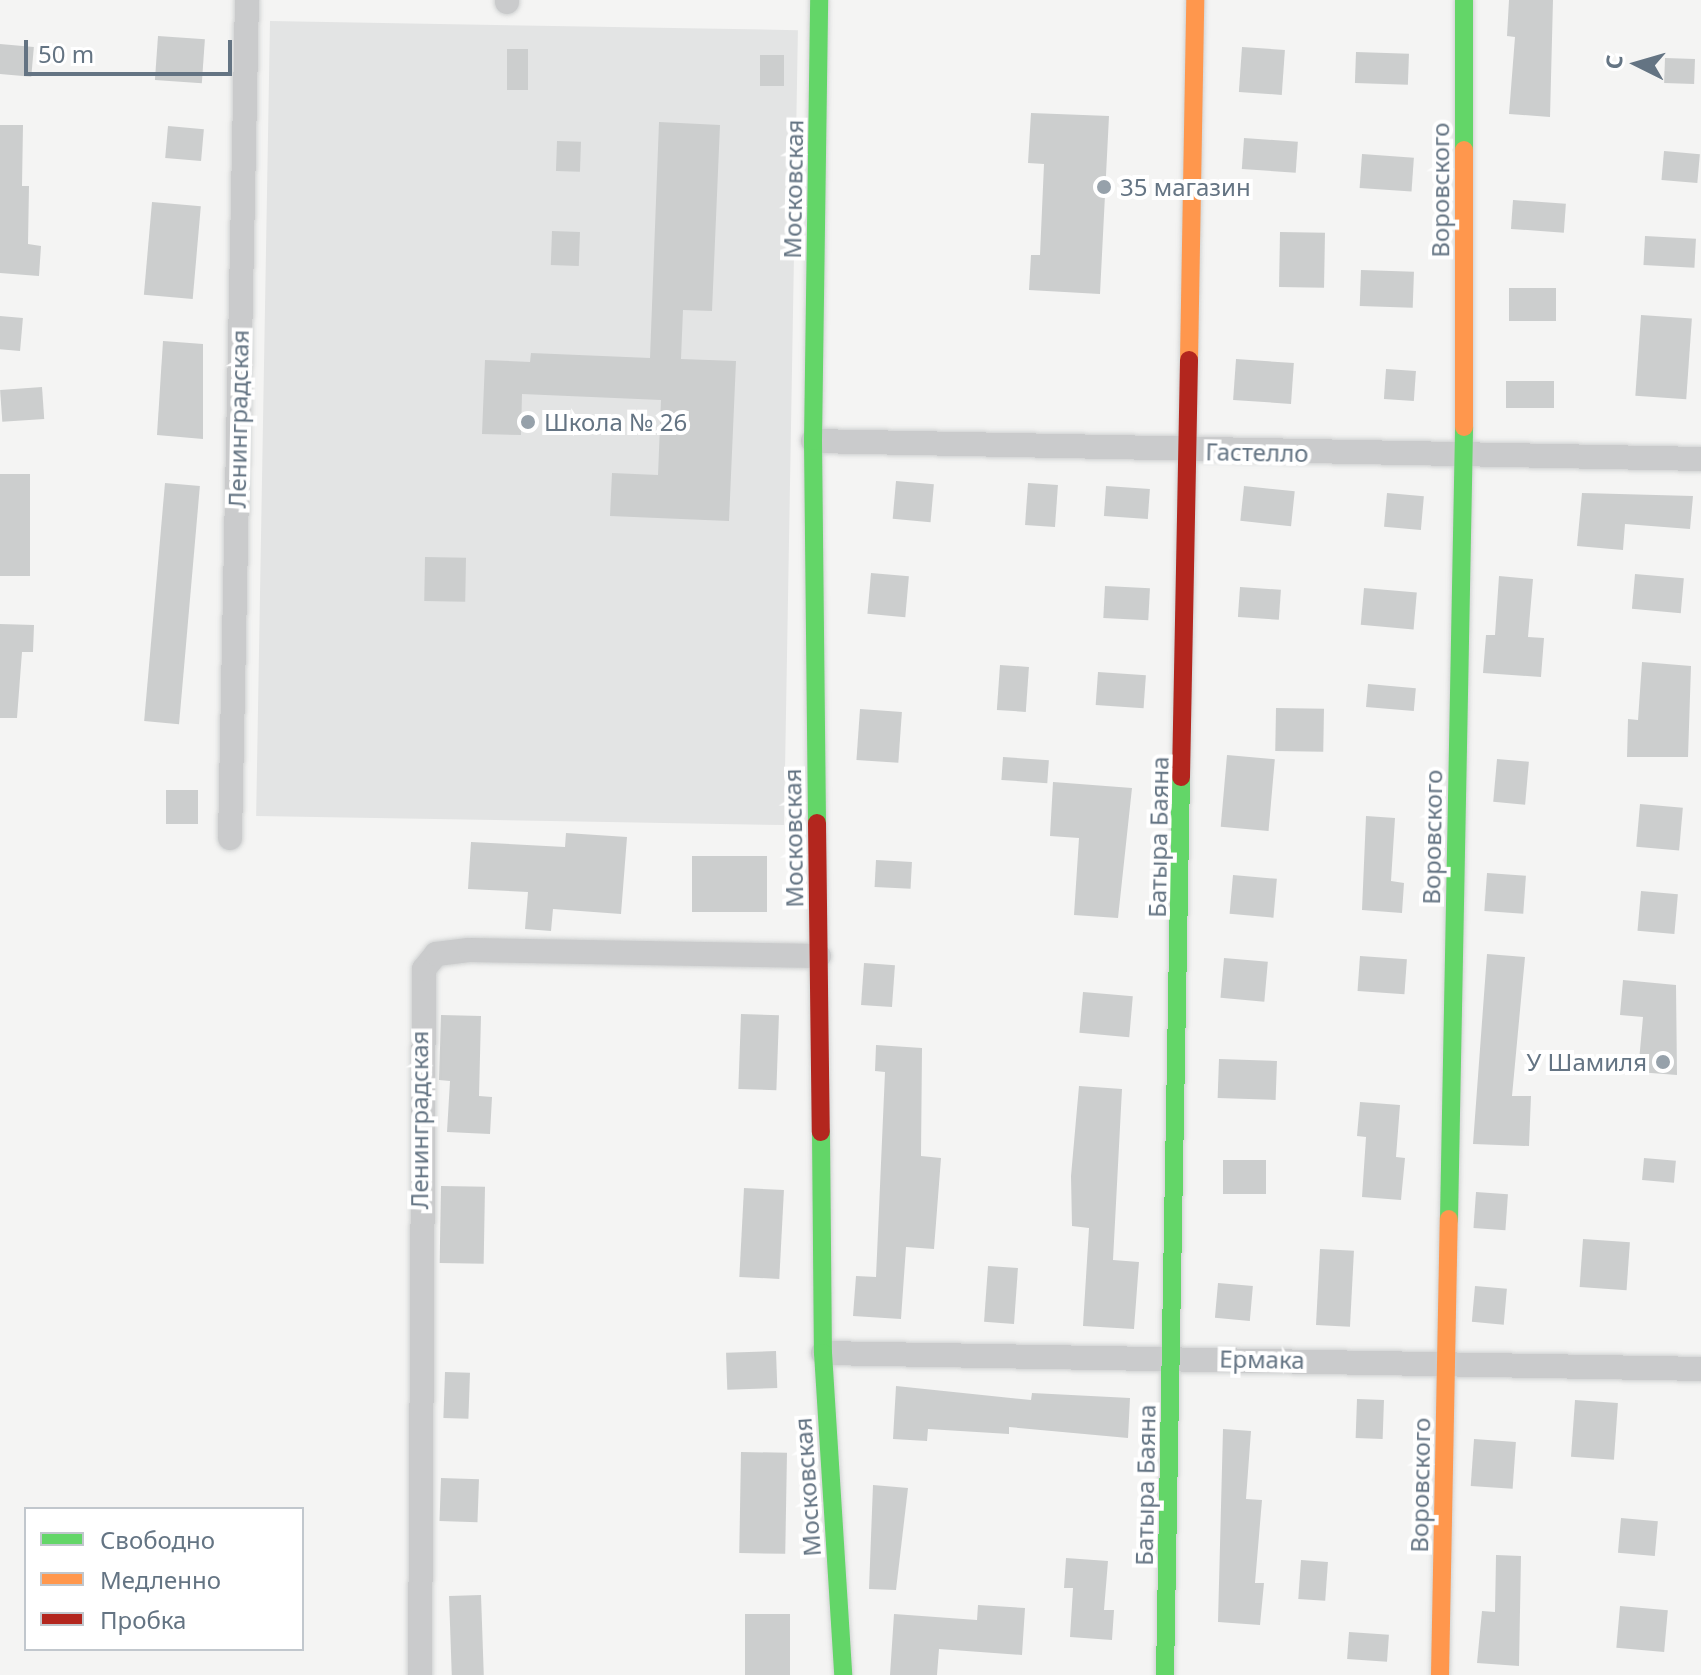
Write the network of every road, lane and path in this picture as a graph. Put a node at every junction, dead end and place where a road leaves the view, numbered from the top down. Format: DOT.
graph roads {
  1 [pos="247,0"];
  2 [pos="819,0"];
  3 [pos="1195,0"];
  4 [pos="1464,0"];
  5 [pos="813,441"];
  6 [pos="1189,451"];
  7 [pos="1464,455"];
  8 [pos="1701,459"];
  9 [pos="230,838"];
  10 [pos="819,956"];
  11 [pos="823,1353"];
  12 [pos="1171,1357"];
  13 [pos="1446,1363"];
  14 [pos="1701,1369"];
  15 [pos="420,1675"];
  16 [pos="843,1675"];
  17 [pos="1165,1675"];
  18 [pos="1440,1675"];
  1 -- 9 [label="street, Ленинградская"];
  2 -- 5 [label="street, Московская"];
  3 -- 6 [label="street, Батыра Баяна"];
  4 -- 7 [label="street, Воровского"];
  5 -- 6 [label="street, Гастелло"];
  5 -- 10 [label="street, Московская"];
  6 -- 7 [label="street, Гастелло"];
  6 -- 12 [label="street, Батыра Баяна"];
  7 -- 8 [label="street, Гастелло"];
  7 -- 13 [label="street, Воровского"];
  10 -- 11 [label="street, Московская"];
  10 -- 15 [label="street, Ленинградская"];
  11 -- 12 [label="street, Ермака"];
  11 -- 16 [label="street, Московская"];
  12 -- 13 [label="street, Ермака"];
  12 -- 17 [label="street, Батыра Баяна"];
  13 -- 14 [label="street, Ермака"];
  13 -- 18 [label="street, Воровского"];
}
